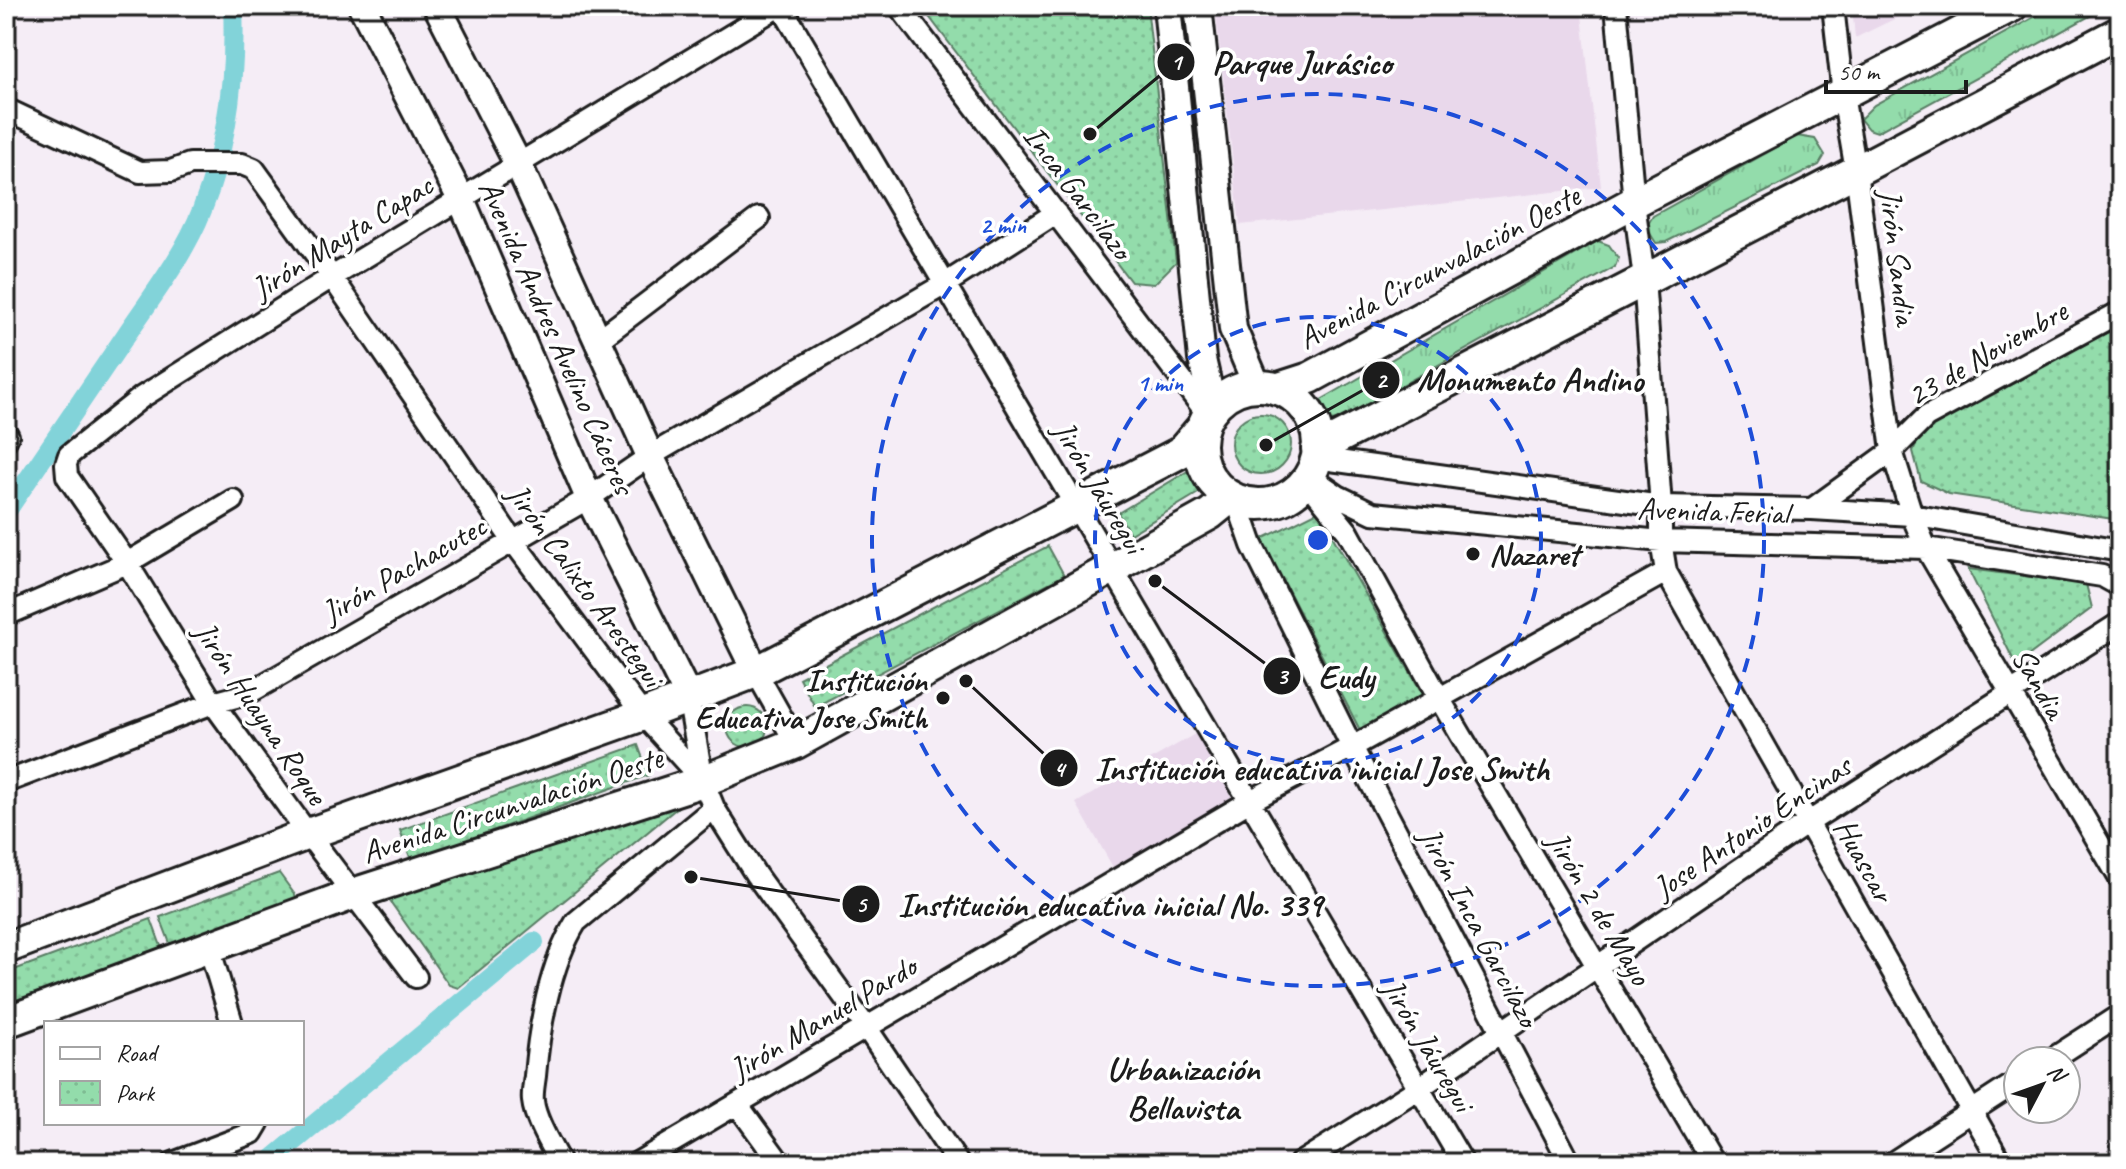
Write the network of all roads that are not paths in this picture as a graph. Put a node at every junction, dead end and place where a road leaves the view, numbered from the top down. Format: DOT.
graph roads {
  1 [pos="362,6"];
  2 [pos="437,6"];
  3 [pos="780,6"];
  4 [pos="899,6"];
  5 [pos="1167,6"];
  6 [pos="1198,6"];
  7 [pos="1616,6"];
  8 [pos="1833,6"];
  9 [pos="2012,6"];
  10 [pos="2120,32"];
  11 [pos="1843,95"];
  12 [pos="6,109"];
  13 [pos="518,164"];
  14 [pos="1856,171"];
  15 [pos="461,199"];
  16 [pos="1634,202"];
  17 [pos="1056,213"];
  18 [pos="759,218"];
  19 [pos="332,277"];
  20 [pos="1644,279"];
  21 [pos="945,284"];
  22 [pos="2120,312"];
  23 [pos="597,341"];
  24 [pos="1266,388"];
  25 [pos="1208,416"];
  26 [pos="1892,451"];
  27 [pos="650,456"];
  28 [pos="1312,466"];
  29 [pos="67,476"];
  30 [pos="589,498"];
  31 [pos="1233,498"];
  32 [pos="233,500"];
  33 [pos="1075,505"];
  34 [pos="1661,506"];
  35 [pos="1812,509"];
  36 [pos="1912,515"];
  37 [pos="513,541"];
  38 [pos="1661,541"];
  39 [pos="1926,548"];
  40 [pos="2120,551"];
  41 [pos="127,563"];
  42 [pos="1112,567"];
  43 [pos="1666,572"];
  44 [pos="2120,586"];
  45 [pos="6,615"];
  46 [pos="2120,623"];
  47 [pos="756,672"];
  48 [pos="2011,695"];
  49 [pos="688,696"];
  50 [pos="1439,698"];
  51 [pos="213,703"];
  52 [pos="643,715"];
  53 [pos="796,743"];
  54 [pos="1352,747"];
  55 [pos="6,782"];
  56 [pos="708,794"];
  57 [pos="1250,801"];
  58 [pos="1809,822"];
  59 [pos="308,834"];
  60 [pos="2120,879"];
  61 [pos="353,894"];
  62 [pos="209,947"];
  63 [pos="6,948"];
  64 [pos="1599,967"];
  65 [pos="416,977"];
  66 [pos="2120,1015"];
  67 [pos="231,1021"];
  68 [pos="6,1022"];
  69 [pos="866,1027"];
  70 [pos="1501,1033"];
  71 [pos="2074,1045"];
  72 [pos="1419,1088"];
  73 [pos="2002,1092"];
  74 [pos="737,1104"];
  75 [pos="1971,1112"];
  76 [pos="257,1125"];
  77 [pos="173,1163"];
  78 [pos="560,1163"];
  79 [pos="637,1163"];
  80 [pos="780,1163"];
  81 [pos="958,1163"];
  82 [pos="1300,1163"];
  83 [pos="1463,1163"];
  84 [pos="1570,1163"];
  85 [pos="1713,1163"];
  86 [pos="1892,1163"];
  87 [pos="2001,1163"];
  1 -- 15 [label="main road, Avenida Andres Avelino Cáceres"];
  2 -- 13 [label="main road, Avenida Andres Avelino Cáceres"];
  3 -- 13 [label="street, Jirón Mayta Capac"];
  3 -- 21 [label="street, Jirón Jáuregui"];
  4 -- 17 [label="street, Inca Garcilazo"];
  5 -- 25 [label="main road"];
  6 -- 24 [label="main road"];
  7 -- 16 [label="street, Huascar"];
  8 -- 11 [label="street, Jirón Sandia"];
  9 -- 11 [label="highway, Avenida Circunvalación Oeste"];
  10 -- 14 [label="highway"];
  11 -- 14 [label="street, Jirón Sandia"];
  11 -- 16 [label="highway, Avenida Circunvalación Oeste"];
  12 -- 19 [label="street, Jirón Calixto Arestegui"];
  13 -- 15 [label="street, Jirón Mayta Capac"];
  13 -- 23 [label="main road, Avenida Andres Avelino Cáceres"];
  14 -- 20 [label="highway"];
  14 -- 26 [label="street, Jirón Sandia"];
  15 -- 19 [label="street, Jirón Mayta Capac"];
  15 -- 30 [label="main road, Avenida Andres Avelino Cáceres"];
  16 -- 20 [label="street, Huascar"];
  16 -- 24 [label="highway, Avenida Circunvalación Oeste"];
  17 -- 21 [label="street, Jirón Pachacutec"];
  17 -- 25 [label="street, Inca Garcilazo"];
  18 -- 23 [label="street"];
  19 -- 29 [label="street, Jirón Mayta Capac"];
  19 -- 37 [label="street, Jirón Calixto Arestegui"];
  20 -- 28 [label="highway"];
  20 -- 34 [label="street, Huascar"];
  21 -- 27 [label="street, Jirón Pachacutec"];
  21 -- 33 [label="street, Jirón Jáuregui"];
  22 -- 26 [label="street, 23 de Noviembre"];
  23 -- 27 [label="main road, Avenida Andres Avelino Cáceres"];
  24 -- 25 [label="highway"];
  24 -- 28 [label="highway"];
  25 -- 31 [label="highway"];
  25 -- 33 [label="highway, Avenida Circunvalación Oeste"];
  26 -- 35 [label="street, 23 de Noviembre"];
  26 -- 36 [label="street, Jirón Sandia"];
  27 -- 30 [label="street, Jirón Pachacutec"];
  27 -- 47 [label="main road, Avenida Andres Avelino Cáceres"];
  28 -- 31 [label="highway"];
  28 -- 34 [label="street, Avenida Ferial"];
  28 -- 38 [label="street, Avenida Ferial"];
  28 -- 50 [label="street, Jirón 2 de Mayo"];
  29 -- 41 [label="street, Jirón Huayna Roque"];
  30 -- 37 [label="street, Jirón Pachacutec"];
  30 -- 49 [label="main road, Avenida Andres Avelino Cáceres"];
  31 -- 42 [label="highway, Avenida Circunvalación Oeste"];
  31 -- 54 [label="street, Jirón Inca Garcilazo"];
  32 -- 41 [label="street"];
  33 -- 42 [label="street, Jirón Jáuregui"];
  33 -- 47 [label="highway, Avenida Circunvalación Oeste"];
  34 -- 35 [label="street, Avenida Ferial"];
  34 -- 38 [label="street, Huascar"];
  35 -- 36 [label="street, Avenida Ferial"];
  36 -- 39 [label="street, Sandia"];
  36 -- 40 [label="street, Avenida Ferial"];
  37 -- 51 [label="street, Jirón Pachacutec"];
  37 -- 52 [label="street, Jirón Calixto Arestegui"];
  38 -- 39 [label="street, Avenida Ferial"];
  38 -- 43 [label="street, Huascar"];
  39 -- 44 [label="street, Avenida Ferial"];
  39 -- 48 [label="street, Sandia"];
  41 -- 45 [label="street"];
  41 -- 51 [label="street, Jirón Huayna Roque"];
  42 -- 53 [label="highway, Avenida Circunvalación Oeste"];
  42 -- 57 [label="street, Jirón Jáuregui"];
  43 -- 50 [label="street, Jirón Manuel Pardo"];
  43 -- 58 [label="street, Huascar"];
  46 -- 48 [label="street, Jose Antonio Encinas"];
  47 -- 49 [label="highway, Avenida Circunvalación Oeste"];
  47 -- 53 [label="street"];
  48 -- 58 [label="street, Jose Antonio Encinas"];
  48 -- 60 [label="street, Sandia"];
  49 -- 52 [label="highway, Avenida Circunvalación Oeste"];
  49 -- 56 [label="street"];
  50 -- 54 [label="street, Jirón Manuel Pardo"];
  50 -- 64 [label="street, Jirón 2 de Mayo"];
  51 -- 55 [label="street, Jirón Pachacutec"];
  51 -- 59 [label="street, Jirón Huayna Roque"];
  52 -- 56 [label="street, Jirón Calixto Arestegui"];
  52 -- 59 [label="highway, Avenida Circunvalación Oeste"];
  53 -- 56 [label="highway, Avenida Circunvalación Oeste"];
  54 -- 57 [label="street, Jirón Manuel Pardo"];
  54 -- 70 [label="street, Jirón Inca Garcilazo"];
  56 -- 61 [label="highway, Avenida Circunvalación Oeste"];
  56 -- 69 [label="street, Jirón Calixto Arestegui"];
  56 -- 78 [label="street"];
  57 -- 69 [label="street, Jirón Manuel Pardo"];
  57 -- 72 [label="street, Jirón Jáuregui"];
  58 -- 64 [label="street, Jose Antonio Encinas"];
  58 -- 75 [label="street, Huascar"];
  59 -- 61 [label="street, Jirón Huayna Roque"];
  59 -- 63 [label="highway, Avenida Circunvalación Oeste"];
  61 -- 62 [label="highway, Avenida Circunvalación Oeste"];
  61 -- 65 [label="street, Jirón Huayna Roque"];
  62 -- 67 [label="street"];
  62 -- 68 [label="highway, Avenida Circunvalación Oeste"];
  64 -- 70 [label="street, Jose Antonio Encinas"];
  64 -- 85 [label="street, Jirón 2 de Mayo"];
  66 -- 71 [label="street"];
  69 -- 74 [label="street, Jirón Manuel Pardo"];
  69 -- 81 [label="street, Jirón Calixto Arestegui"];
  70 -- 72 [label="street, Jose Antonio Encinas"];
  70 -- 84 [label="street, Jirón Inca Garcilazo"];
  72 -- 82 [label="street, Jose Antonio Encinas"];
  72 -- 83 [label="street, Jirón Jáuregui"];
  73 -- 75 [label="street"];
  74 -- 79 [label="street, Jirón Manuel Pardo"];
  74 -- 80 [label="street"];
  75 -- 86 [label="street"];
  75 -- 87 [label="street, Huascar"];
  76 -- 77 [label="street"];
}
